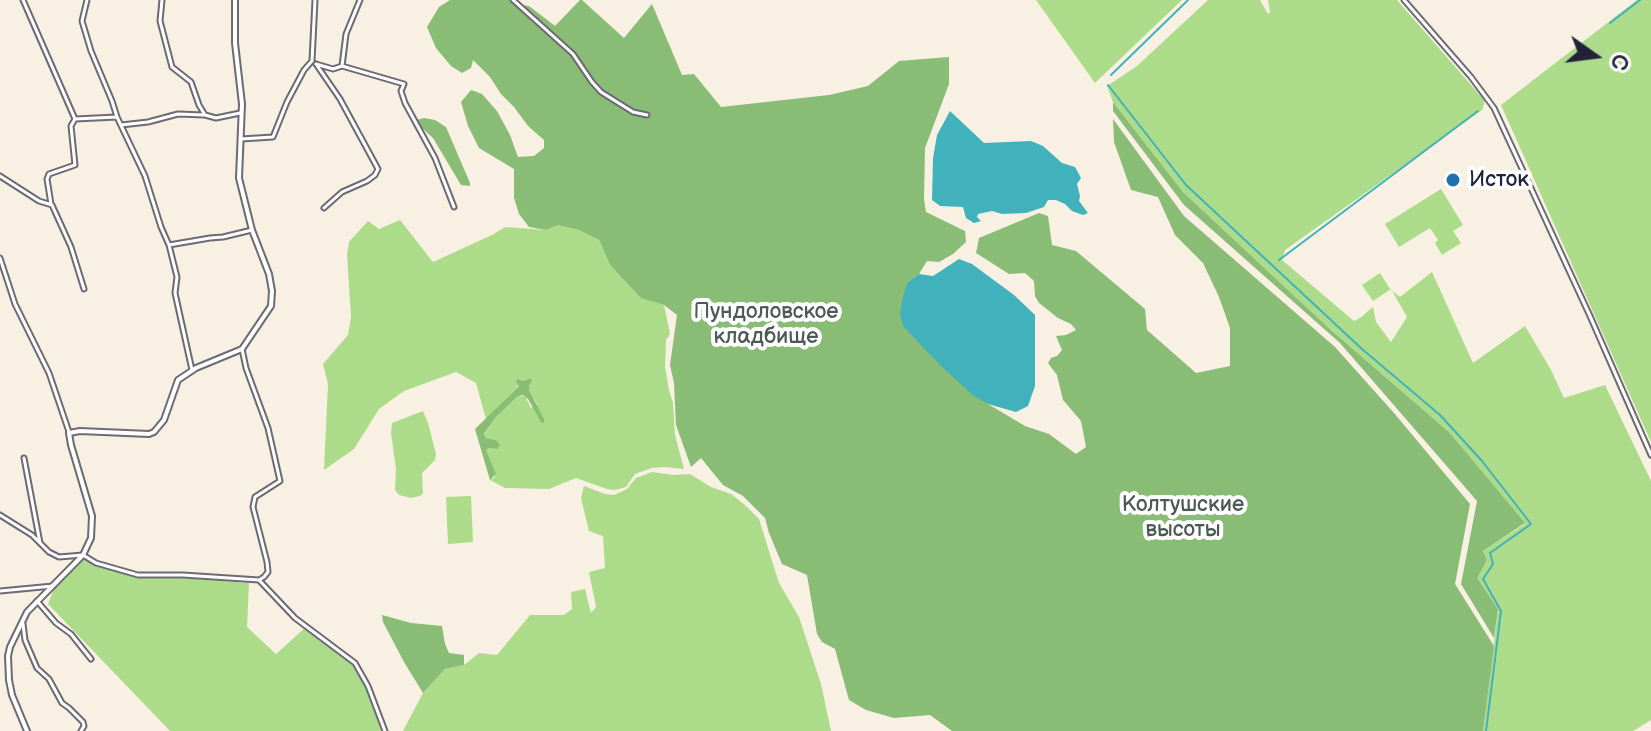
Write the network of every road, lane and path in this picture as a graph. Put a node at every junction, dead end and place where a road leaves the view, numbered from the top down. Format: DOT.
graph roads {
  1 [pos="23,0"];
  2 [pos="87,0"];
  3 [pos="162,0"];
  4 [pos="235,0"];
  5 [pos="315,0"];
  6 [pos="360,0"];
  7 [pos="513,0"];
  8 [pos="1404,0"];
  9 [pos="314,62"];
  10 [pos="342,66"];
  11 [pos="242,113"];
  12 [pos="205,115"];
  13 [pos="647,115"];
  14 [pos="117,117"];
  15 [pos="75,119"];
  16 [pos="121,125"];
  17 [pos="241,139"];
  18 [pos="0,176"];
  19 [pos="51,204"];
  20 [pos="454,207"];
  21 [pos="324,208"];
  22 [pos="252,230"];
  23 [pos="169,245"];
  24 [pos="0,258"];
  25 [pos="84,289"];
  26 [pos="242,349"];
  27 [pos="192,370"];
  28 [pos="69,433"];
  29 [pos="1651,455"];
  30 [pos="24,458"];
  31 [pos="0,515"];
  32 [pos="40,543"];
  33 [pos="83,555"];
  34 [pos="259,580"];
  35 [pos="53,586"];
  36 [pos="0,591"];
  37 [pos="37,601"];
  38 [pos="22,620"];
  39 [pos="91,659"];
  40 [pos="9,684"];
  41 [pos="0,685"];
  42 [pos="27,731"];
  43 [pos="81,731"];
  44 [pos="385,731"];
  1 -- 15 [label="street"];
  2 -- 14 [label="street"];
  3 -- 12 [label="street"];
  4 -- 11 [label="street"];
  5 -- 9 [label="street"];
  6 -- 10 [label="street"];
  7 -- 13 [label="street"];
  8 -- 29 [label="street"];
  9 -- 10 [label="street"];
  9 -- 17 [label="street"];
  9 -- 21 [label="street"];
  10 -- 20 [label="street"];
  11 -- 12 [label="street"];
  11 -- 17 [label="street"];
  12 -- 16 [label="street"];
  14 -- 15 [label="street"];
  14 -- 16 [label="street"];
  15 -- 19 [label="street"];
  16 -- 23 [label="street"];
  17 -- 22 [label="street"];
  18 -- 19 [label="street"];
  19 -- 25 [label="street"];
  22 -- 23 [label="street"];
  22 -- 26 [label="street"];
  23 -- 27 [label="street"];
  24 -- 28 [label="street"];
  26 -- 27 [label="street"];
  26 -- 34 [label="street"];
  27 -- 28 [label="street"];
  28 -- 33 [label="street"];
  30 -- 32 [label="street"];
  31 -- 32 [label="street"];
  32 -- 33 [label="street"];
  33 -- 34 [label="street"];
  33 -- 35 [label="street"];
  34 -- 44 [label="street"];
  35 -- 36 [label="street"];
  35 -- 37 [label="street"];
  37 -- 38 [label="street"];
  37 -- 39 [label="street"];
  38 -- 40 [label="street"];
  38 -- 43 [label="street"];
  40 -- 41 [label="street"];
  40 -- 42 [label="street"];
}
